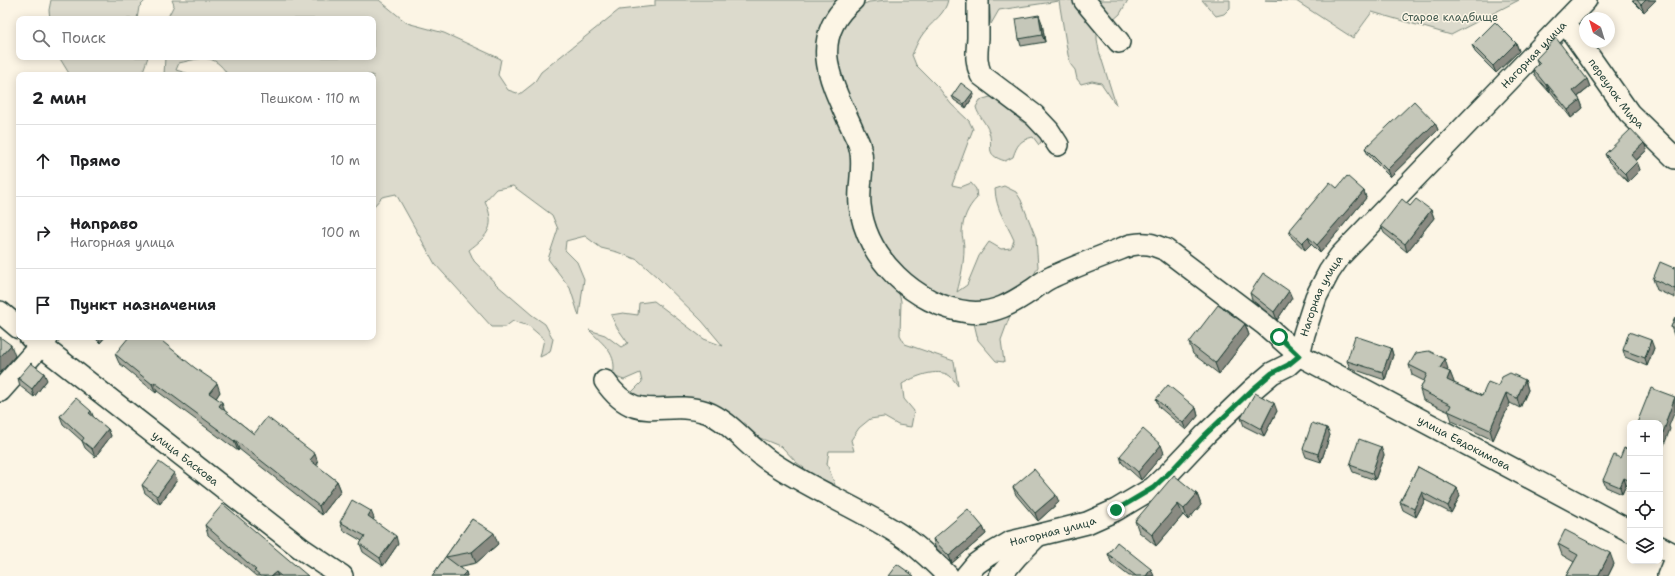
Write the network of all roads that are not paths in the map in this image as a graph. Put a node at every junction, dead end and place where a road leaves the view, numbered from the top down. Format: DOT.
graph roads {
  1 [pos="853,0"];
  2 [pos="978,0"];
  3 [pos="1084,0"];
  4 [pos="1586,0"];
  5 [pos="1565,22"];
  6 [pos="1119,42"];
  7 [pos="1058,145"];
  8 [pos="1675,158"];
  9 [pos="0,312"];
  10 [pos="16,325"];
  11 [pos="40,340"];
  12 [pos="1299,356"];
  13 [pos="605,381"];
  14 [pos="0,391"];
  15 [pos="1627,529"];
  16 [pos="1037,536"];
  17 [pos="1663,549"];
  18 [pos="1675,555"];
  19 [pos="1675,559"];
  20 [pos="342,576"];
  21 [pos="948,576"];
  22 [pos="966,576"];
  23 [pos="1000,576"];
  24 [pos="1668,576"];
  1 -- 12 [label="street, улица Евдокимова"];
  2 -- 7 [label="street"];
  3 -- 6 [label="street"];
  4 -- 5 [label="street, Нагорная улица"];
  5 -- 8 [label="street, переулок Мира"];
  5 -- 12 [label="street, Нагорная улица"];
  9 -- 10 [label="street"];
  11 -- 14 [label="street"];
  11 -- 20 [label="street, улица Баскова"];
  12 -- 15 [label="street, улица Евдокимова"];
  12 -- 16 [label="street, Нагорная улица"];
  13 -- 21 [label="street"];
  16 -- 22 [label="street, Нагорная улица"];
  16 -- 23 [label="street"];
  17 -- 18 [label="street"];
  19 -- 24 [label="street"];
}
